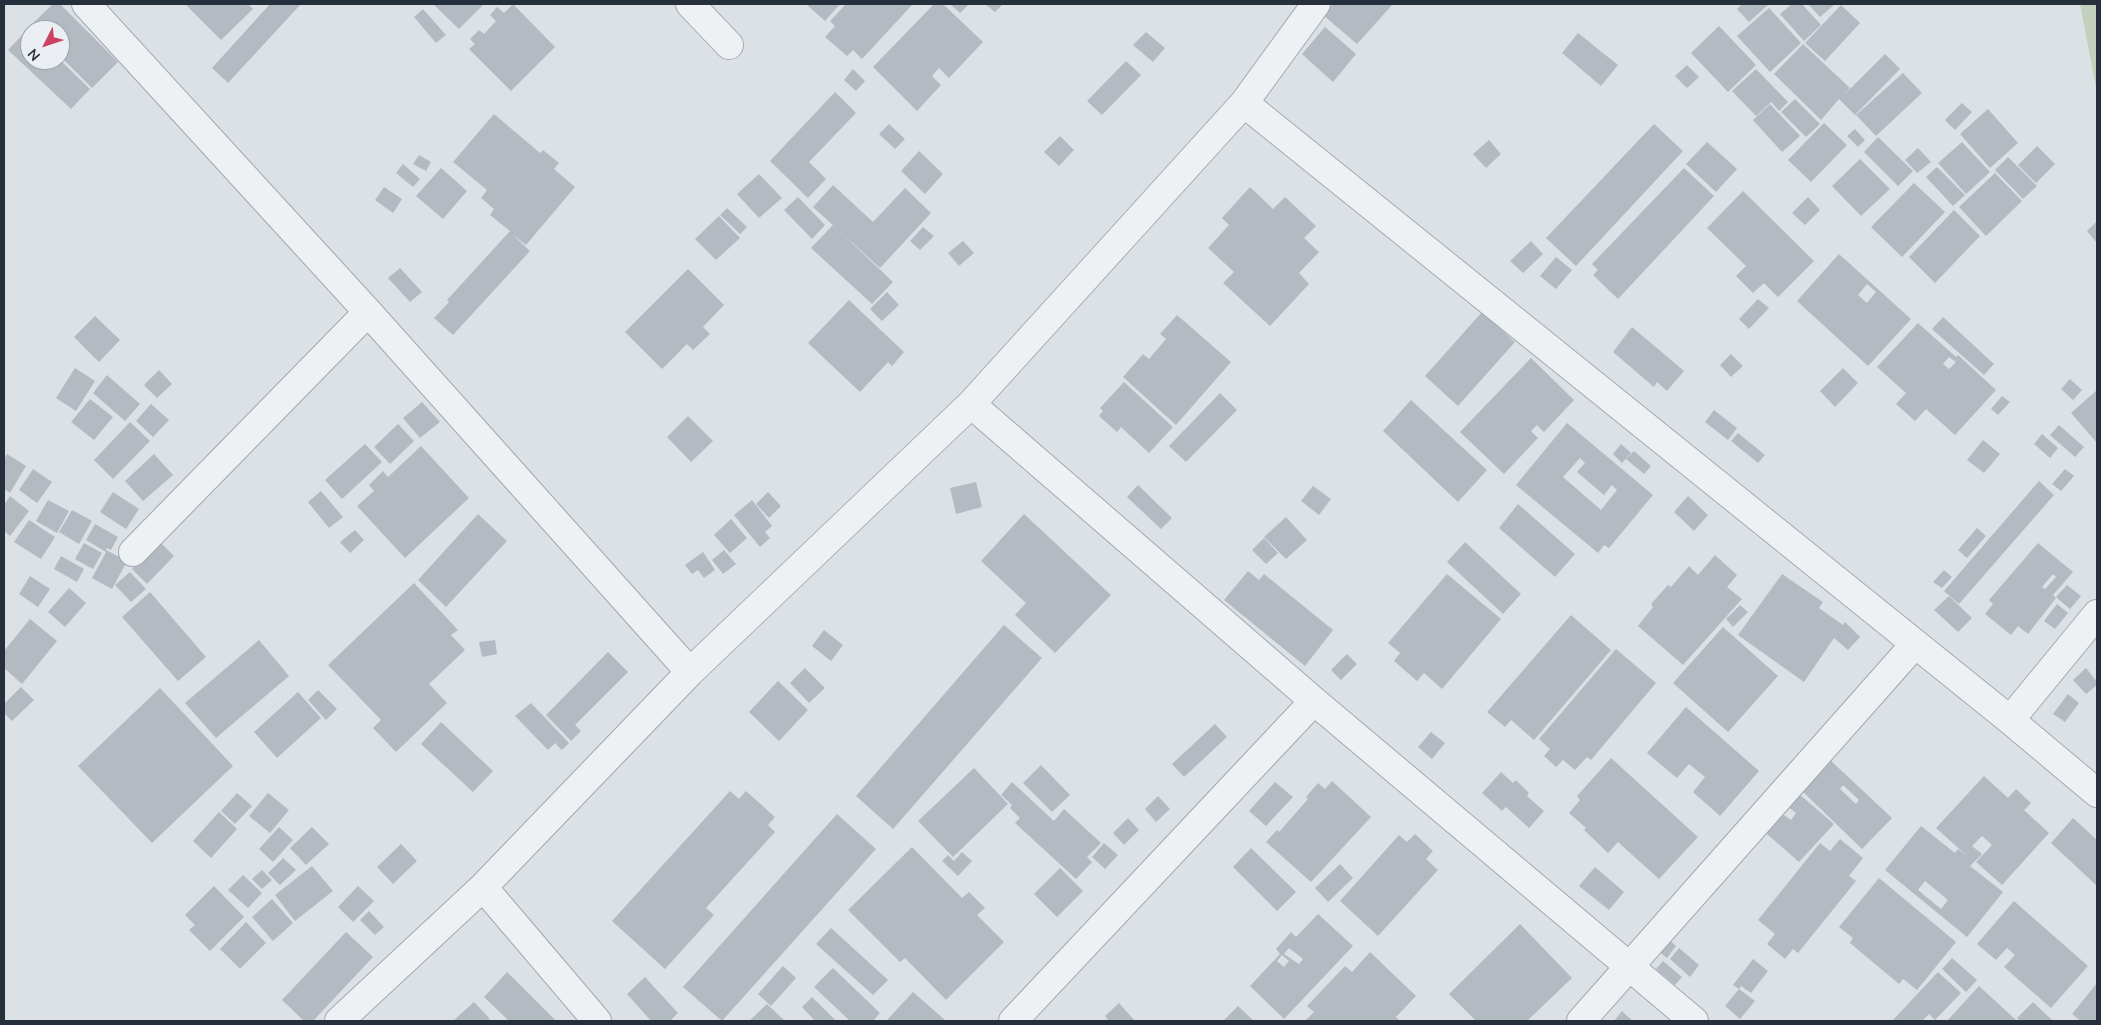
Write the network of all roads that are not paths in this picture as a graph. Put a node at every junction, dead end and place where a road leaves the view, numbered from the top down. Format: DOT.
graph roads {
  1 [pos="86,4"];
  2 [pos="690,4"];
  3 [pos="1316,4"];
  4 [pos="729,45"];
  5 [pos="1244,103"];
  6 [pos="368,312"];
  7 [pos="971,404"];
  8 [pos="133,552"];
  9 [pos="2097,614"];
  10 [pos="1915,644"];
  11 [pos="690,672"];
  12 [pos="1314,701"];
  13 [pos="2010,720"];
  14 [pos="2097,793"];
  15 [pos="483,887"];
  16 [pos="1630,968"];
  17 [pos="339,1021"];
  18 [pos="597,1021"];
  19 [pos="1014,1021"];
  20 [pos="1581,1021"];
  21 [pos="1694,1021"];
  1 -- 6 [label="street"];
  2 -- 4 [label="street"];
  3 -- 5 [label="street"];
  5 -- 7 [label="street"];
  5 -- 10 [label="street"];
  6 -- 8 [label="street"];
  6 -- 11 [label="street"];
  7 -- 11 [label="street"];
  7 -- 12 [label="street"];
  9 -- 13 [label="street"];
  10 -- 13 [label="street"];
  10 -- 16 [label="street"];
  11 -- 15 [label="street"];
  12 -- 16 [label="street"];
  12 -- 19 [label="street"];
  13 -- 14 [label="street"];
  15 -- 17 [label="street"];
  15 -- 18 [label="street"];
  16 -- 20 [label="street"];
  16 -- 21 [label="street"];
}
